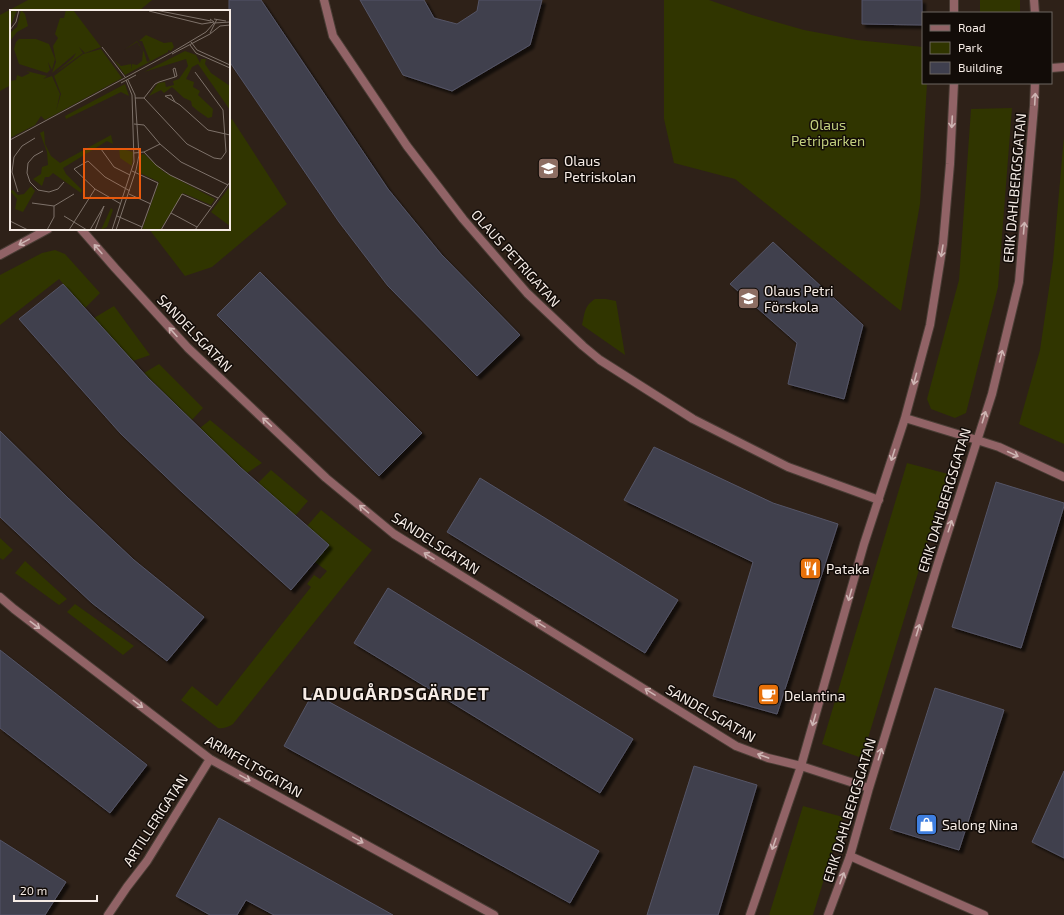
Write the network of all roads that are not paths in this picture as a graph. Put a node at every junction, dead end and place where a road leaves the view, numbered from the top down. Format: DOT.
graph roads {
  1 [pos="324,0"];
  2 [pos="954,0"];
  3 [pos="1034,0"];
  4 [pos="954,12"];
  5 [pos="1035,12"];
  6 [pos="1064,67"];
  7 [pos="1052,68"];
  8 [pos="954,84"];
  9 [pos="1035,84"];
  10 [pos="46,230"];
  11 [pos="82,230"];
  12 [pos="0,255"];
  13 [pos="905,418"];
  14 [pos="977,440"];
  15 [pos="1064,477"];
  16 [pos="879,500"];
  17 [pos="0,597"];
  18 [pos="210,759"];
  19 [pos="801,766"];
  20 [pos="869,788"];
  21 [pos="850,856"];
  22 [pos="108,915"];
  23 [pos="494,915"];
  24 [pos="750,915"];
  25 [pos="828,915"];
  26 [pos="984,915"];
  1 -- 16 [label="street, OLAUS PETRIGATAN"];
  2 -- 4 [label="street"];
  3 -- 5 [label="street"];
  6 -- 7 [label="street"];
  8 -- 13 [label="street, one-way"];
  14 -- 9 [label="street, ERIK DAHLBERGSGATAN, one-way"];
  10 -- 12 [label="street, one-way"];
  19 -- 11 [label="street, SANDELSGATAN, one-way"];
  13 -- 14 [label="street"];
  13 -- 16 [label="street, one-way"];
  14 -- 15 [label="street, one-way"];
  20 -- 14 [label="street, ERIK DAHLBERGSGATAN, one-way"];
  16 -- 19 [label="street, one-way"];
  17 -- 18 [label="street, ARMFELTSGATAN, one-way"];
  18 -- 22 [label="street, ARTILLERIGATAN"];
  18 -- 23 [label="street, ARMFELTSGATAN, one-way"];
  19 -- 20 [label="street, SANDELSGATAN"];
  19 -- 24 [label="street, one-way"];
  20 -- 21 [label="street, ERIK DAHLBERGSGATAN"];
  25 -- 21 [label="street, ERIK DAHLBERGSGATAN, one-way"];
  21 -- 26 [label="street"];
}
